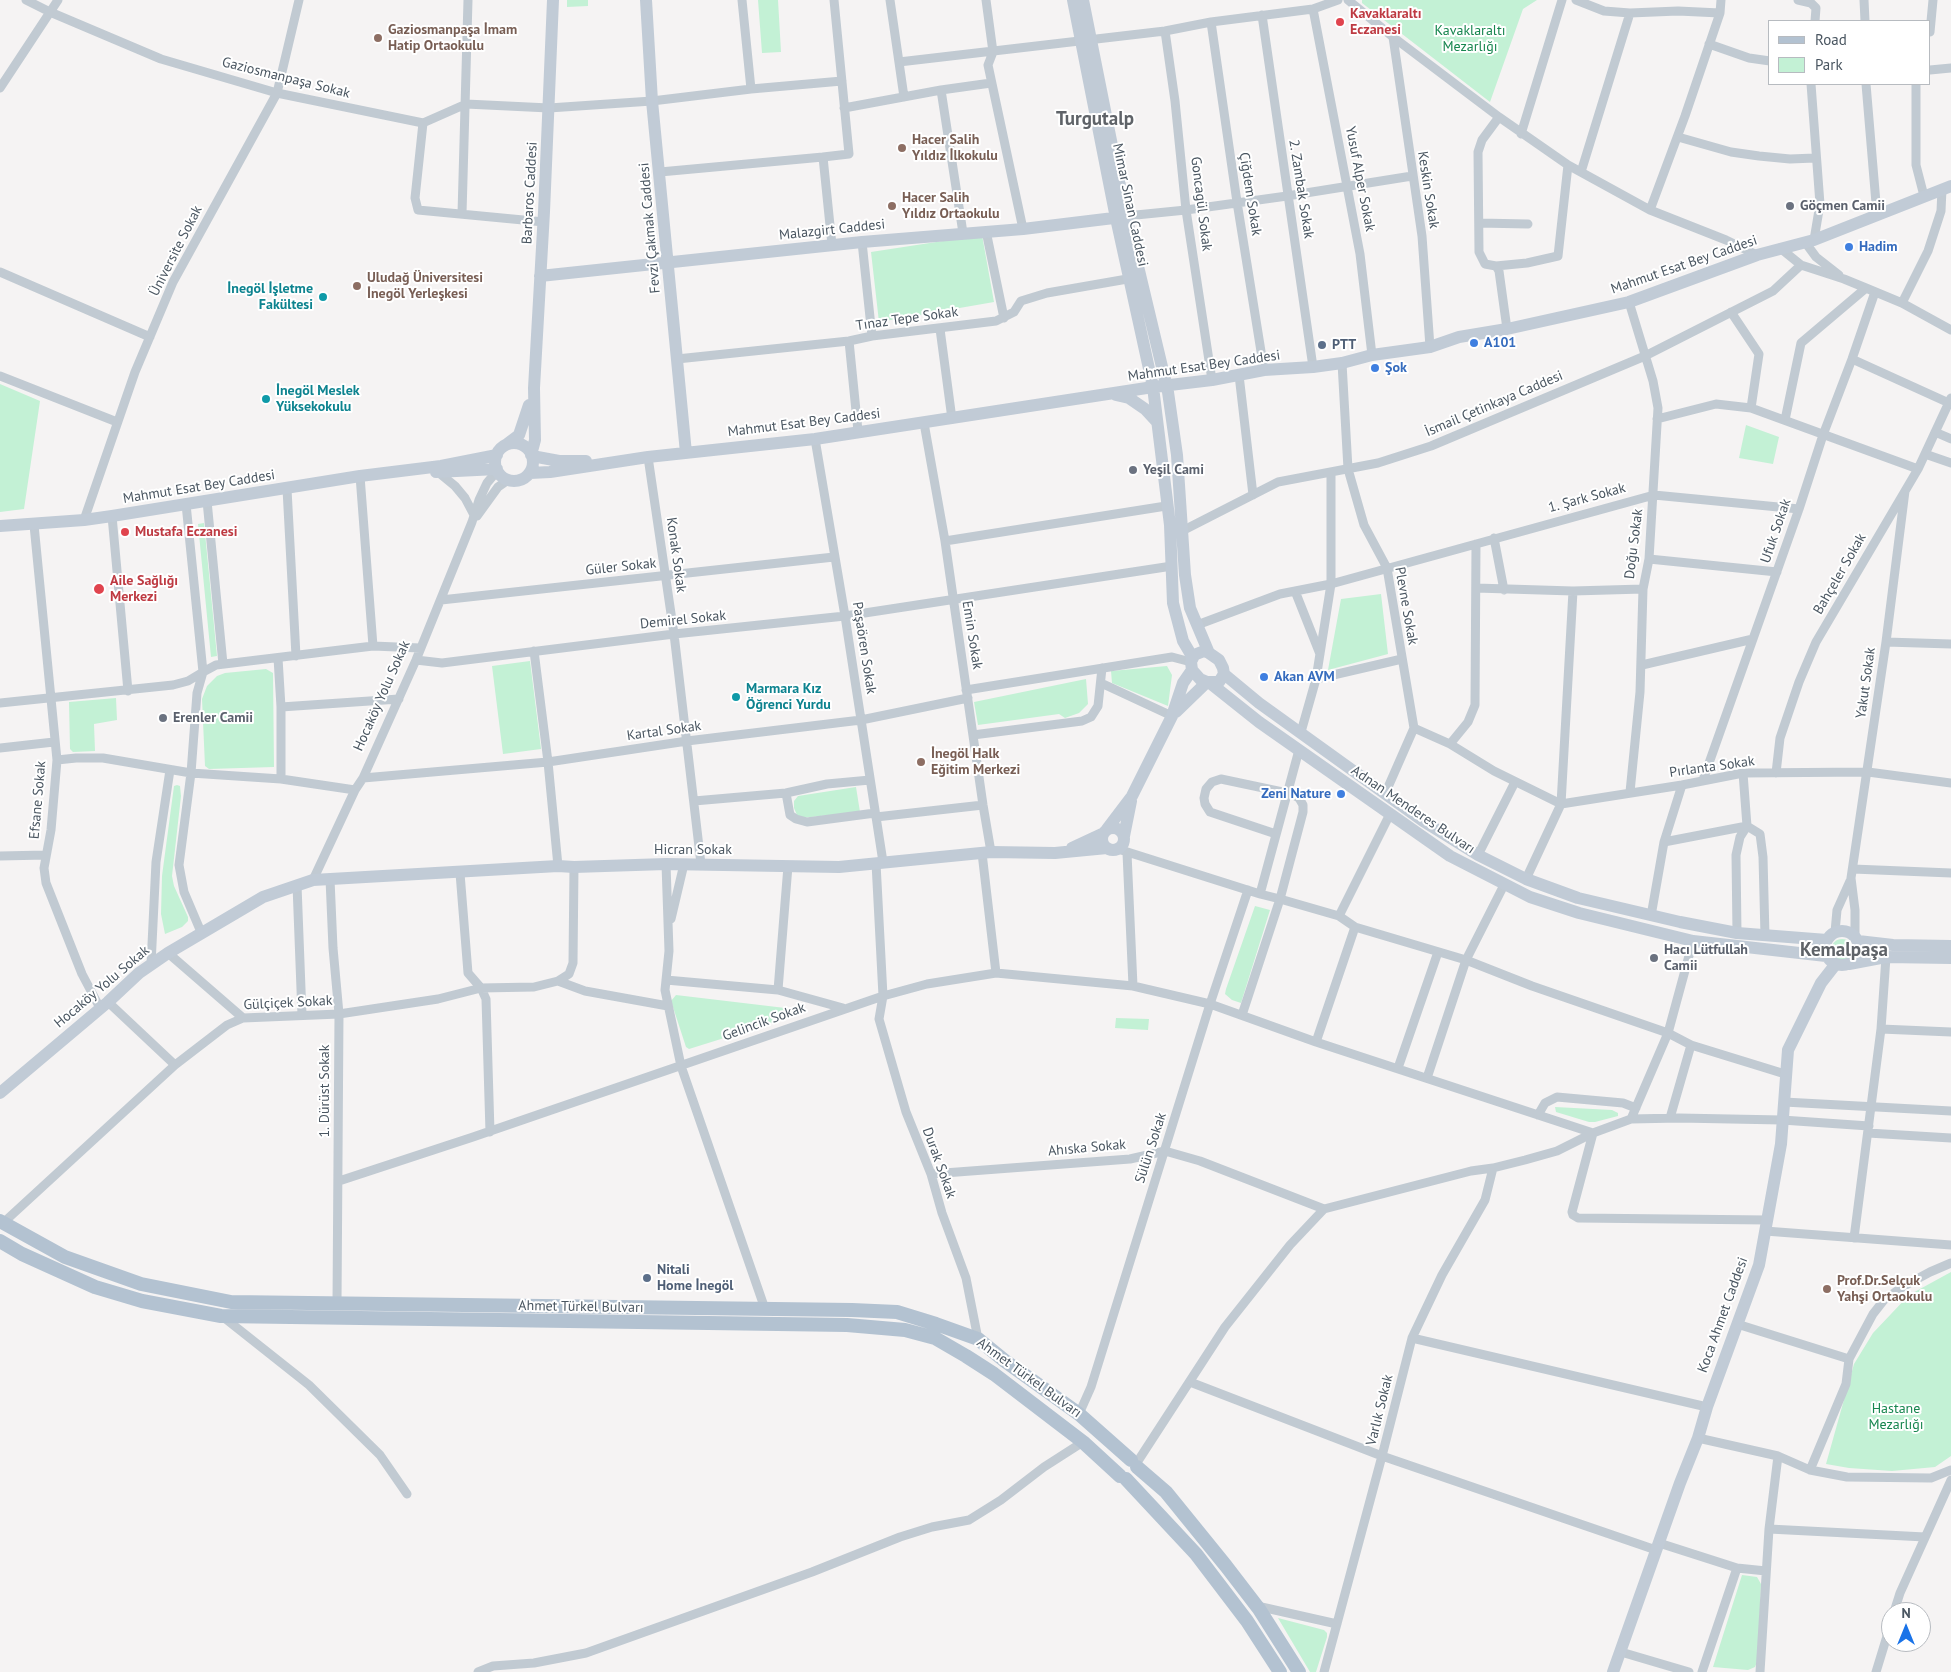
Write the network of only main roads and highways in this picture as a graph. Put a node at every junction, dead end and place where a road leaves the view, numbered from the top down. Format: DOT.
graph roads {
  1 [pos="553,0"];
  2 [pos="646,0"];
  3 [pos="1073,0"];
  4 [pos="1083,0"];
  5 [pos="1085,40"];
  6 [pos="1947,188"];
  7 [pos="1121,217"];
  8 [pos="668,262"];
  9 [pos="540,276"];
  10 [pos="1136,278"];
  11 [pos="1166,386"];
  12 [pos="1153,387"];
  13 [pos="534,388"];
  14 [pos="1111,394"];
  15 [pos="1157,422"];
  16 [pos="501,450"];
  17 [pos="686,453"];
  18 [pos="531,455"];
  19 [pos="618,462"];
  20 [pos="497,470"];
  21 [pos="401,471"];
  22 [pos="530,473"];
  23 [pos="0,526"];
  24 [pos="1209,653"];
  25 [pos="1192,663"];
  26 [pos="1224,674"];
  27 [pos="1209,683"];
  28 [pos="1172,716"];
  29 [pos="1132,796"];
  30 [pos="1104,832"];
  31 [pos="1124,836"];
  32 [pos="1117,850"];
  33 [pos="1055,853"];
  34 [pos="330,879"];
  35 [pos="1831,936"];
  36 [pos="1856,939"];
  37 [pos="1951,946"];
  38 [pos="1951,958"];
  39 [pos="1830,960"];
  40 [pos="1849,964"];
  41 [pos="0,1093"];
  42 [pos="2,1222"];
  43 [pos="0,1241"];
  44 [pos="1135,1464"];
  45 [pos="1123,1478"];
  46 [pos="1280,1672"];
  47 [pos="1299,1672"];
  48 [pos="1613,1672"];
  1 -- 9 [label="main road, Barbaros Caddesi"];
  2 -- 8 [label="main road, Fevzi Çakmak Caddesi"];
  3 -- 5 [label="main road, Mimar Sinan Caddesi"];
  4 -- 5 [label="main road, Mimar Sinan Caddesi"];
  5 -- 7 [label="main road, Mimar Sinan Caddesi"];
  6 -- 11 [label="main road, Mahmut Esat Bey Caddesi"];
  7 -- 8 [label="main road, Malazgirt Caddesi"];
  7 -- 10 [label="main road, Mimar Sinan Caddesi"];
  8 -- 9 [label="main road, Malazgirt Caddesi"];
  8 -- 17 [label="main road, Fevzi Çakmak Caddesi"];
  9 -- 13 [label="main road, Barbaros Caddesi"];
  10 -- 11 [label="main road, Mimar Sinan Caddesi"];
  10 -- 12 [label="main road, Mimar Sinan Caddesi"];
  11 -- 12 [label="main road, Mahmut Esat Bey Caddesi"];
  11 -- 24 [label="main road"];
  12 -- 14 [label="main road, Mahmut Esat Bey Caddesi"];
  12 -- 15 [label="main road"];
  13 -- 16 [label="main road"];
  13 -- 18 [label="main road"];
  14 -- 15 [label="main road"];
  14 -- 17 [label="main road, Mahmut Esat Bey Caddesi"];
  15 -- 25 [label="main road"];
  16 -- 18 [label="main road"];
  16 -- 20 [label="main road"];
  16 -- 21 [label="main road"];
  17 -- 19 [label="main road, Mahmut Esat Bey Caddesi"];
  18 -- 19 [label="main road"];
  18 -- 22 [label="main road"];
  19 -- 22 [label="main road"];
  20 -- 21 [label="main road"];
  20 -- 22 [label="main road"];
  21 -- 23 [label="main road, Mahmut Esat Bey Caddesi"];
  24 -- 25 [label="main road"];
  24 -- 26 [label="main road"];
  25 -- 27 [label="main road"];
  25 -- 28 [label="main road"];
  26 -- 27 [label="main road"];
  26 -- 35 [label="main road, Adnan Menderes Bulvarı"];
  27 -- 28 [label="main road"];
  27 -- 39 [label="main road, Adnan Menderes Bulvarı"];
  28 -- 29 [label="main road"];
  29 -- 30 [label="main road"];
  29 -- 31 [label="main road"];
  30 -- 31 [label="main road"];
  30 -- 32 [label="main road"];
  30 -- 33 [label="main road"];
  31 -- 32 [label="main road"];
  32 -- 33 [label="main road"];
  33 -- 34 [label="main road, Hicran Sokak"];
  34 -- 41 [label="main road, Hocaköy Yolu Sokak"];
  35 -- 36 [label="main road, Adnan Menderes Bulvarı"];
  35 -- 39 [label="main road"];
  36 -- 37 [label="main road, Adnan Menderes Bulvarı"];
  36 -- 40 [label="main road"];
  38 -- 40 [label="main road, Adnan Menderes Bulvarı"];
  39 -- 40 [label="main road, Adnan Menderes Bulvarı"];
  39 -- 48 [label="main road, Koca Ahmet Caddesi"];
  42 -- 44 [label="main road, Ahmet Türkel Bulvarı"];
  43 -- 45 [label="main road, Ahmet Türkel Bulvarı"];
  44 -- 45 [label="main road"];
  44 -- 47 [label="main road, Ahmet Türkel Bulvarı"];
  45 -- 46 [label="main road, Ahmet Türkel Bulvarı"];
}
